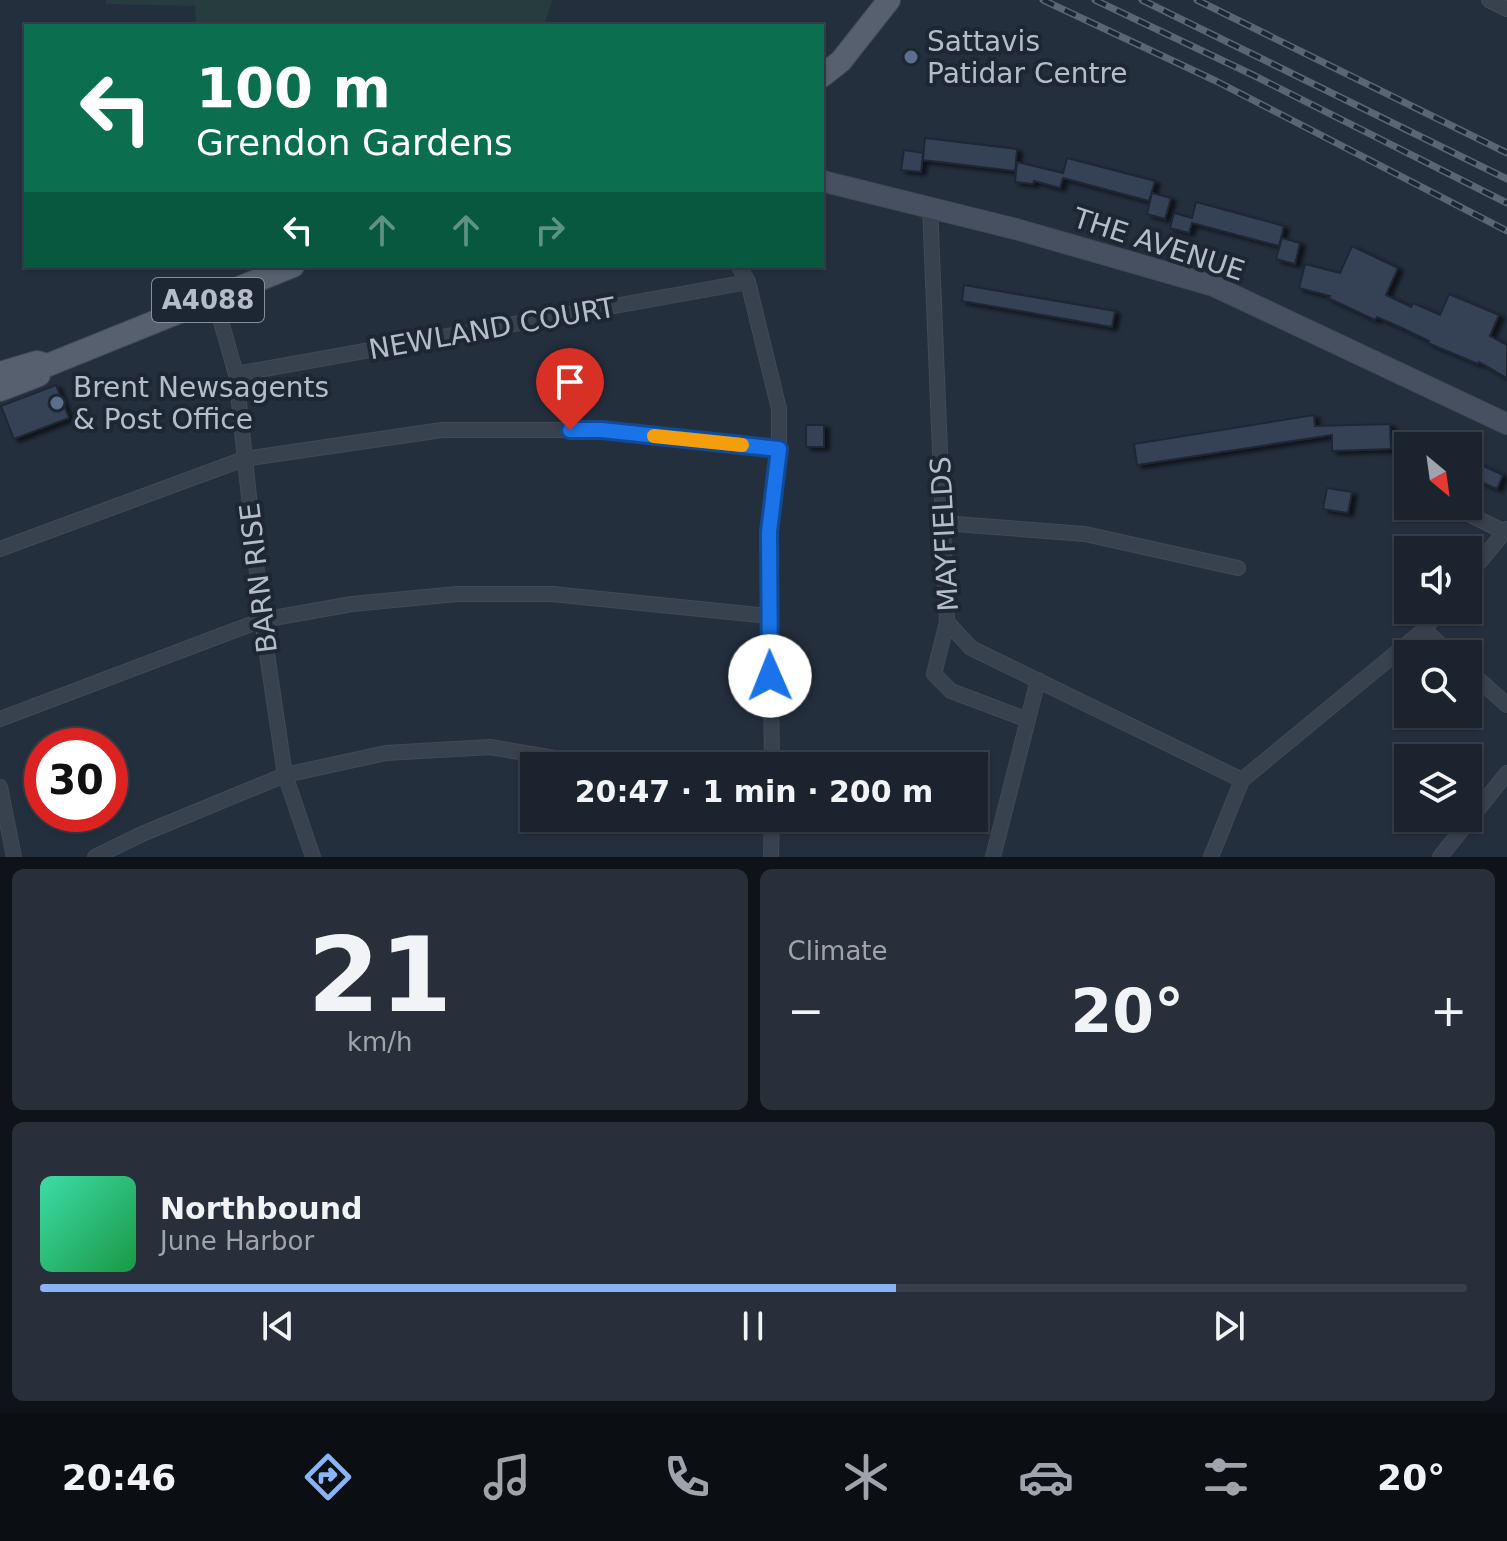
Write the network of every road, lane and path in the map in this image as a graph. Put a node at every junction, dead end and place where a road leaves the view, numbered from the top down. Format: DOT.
graph roads {
  1 [pos="889,0"];
  2 [pos="1489,0"];
  3 [pos="1507,9"];
  4 [pos="824,74"];
  5 [pos="824,181"];
  6 [pos="930,207"];
  7 [pos="288,268"];
  8 [pos="740,268"];
  9 [pos="748,282"];
  10 [pos="214,297"];
  11 [pos="0,351"];
  12 [pos="38,364"];
  13 [pos="0,373"];
  14 [pos="236,374"];
  15 [pos="0,390"];
  16 [pos="1507,424"];
  17 [pos="779,449"];
  18 [pos="244,459"];
  19 [pos="1482,519"];
  20 [pos="942,523"];
  21 [pos="1506,530"];
  22 [pos="0,549"];
  23 [pos="1482,559"];
  24 [pos="1238,568"];
  25 [pos="769,616"];
  26 [pos="262,620"];
  27 [pos="947,622"];
  28 [pos="1429,624"];
  29 [pos="1424,630"];
  30 [pos="1435,640"];
  31 [pos="1038,680"];
  32 [pos="1482,683"];
  33 [pos="1507,705"];
  34 [pos="0,719"];
  35 [pos="1028,720"];
  36 [pos="520,752"];
  37 [pos="772,752"];
  38 [pos="1507,773"];
  39 [pos="285,775"];
  40 [pos="1242,780"];
  41 [pos="0,787"];
  42 [pos="772,832"];
  43 [pos="14,857"];
  44 [pos="95,857"];
  45 [pos="313,857"];
  46 [pos="771,857"];
  47 [pos="993,857"];
  48 [pos="1211,857"];
  49 [pos="1440,857"];
  1 -- 4 [label="main road"];
  2 -- 3 [label="street"];
  5 -- 6 [label="street, THE AVENUE"];
  6 -- 16 [label="street, THE AVENUE"];
  6 -- 20 [label="street, MAYFIELDS"];
  7 -- 10 [label="main road, A4088"];
  8 -- 9 [label="street"];
  9 -- 14 [label="street, NEWLAND COURT"];
  9 -- 17 [label="street"];
  10 -- 12 [label="main road, A4088"];
  10 -- 14 [label="street, BARN RISE"];
  11 -- 12 [label="main road"];
  12 -- 13 [label="main road, A4088"];
  12 -- 15 [label="main road"];
  14 -- 18 [label="street, BARN RISE"];
  17 -- 18 [label="street"];
  17 -- 25 [label="street"];
  18 -- 22 [label="street"];
  18 -- 26 [label="street, BARN RISE"];
  19 -- 21 [label="street"];
  20 -- 24 [label="street"];
  20 -- 27 [label="street, MAYFIELDS"];
  21 -- 23 [label="street"];
  25 -- 26 [label="street"];
  25 -- 37 [label="street"];
  26 -- 34 [label="street"];
  26 -- 39 [label="street, BARN RISE"];
  27 -- 31 [label="street, MAYFIELDS"];
  27 -- 35 [label="street"];
  28 -- 29 [label="street"];
  29 -- 30 [label="street"];
  29 -- 40 [label="street"];
  31 -- 35 [label="street"];
  31 -- 40 [label="street, MAYFIELDS"];
  32 -- 33 [label="street"];
  35 -- 47 [label="street"];
  36 -- 39 [label="street"];
  38 -- 49 [label="street"];
  39 -- 44 [label="street"];
  39 -- 45 [label="street, BARN RISE"];
  40 -- 48 [label="street"];
  41 -- 43 [label="street"];
  42 -- 46 [label="street"];
}
